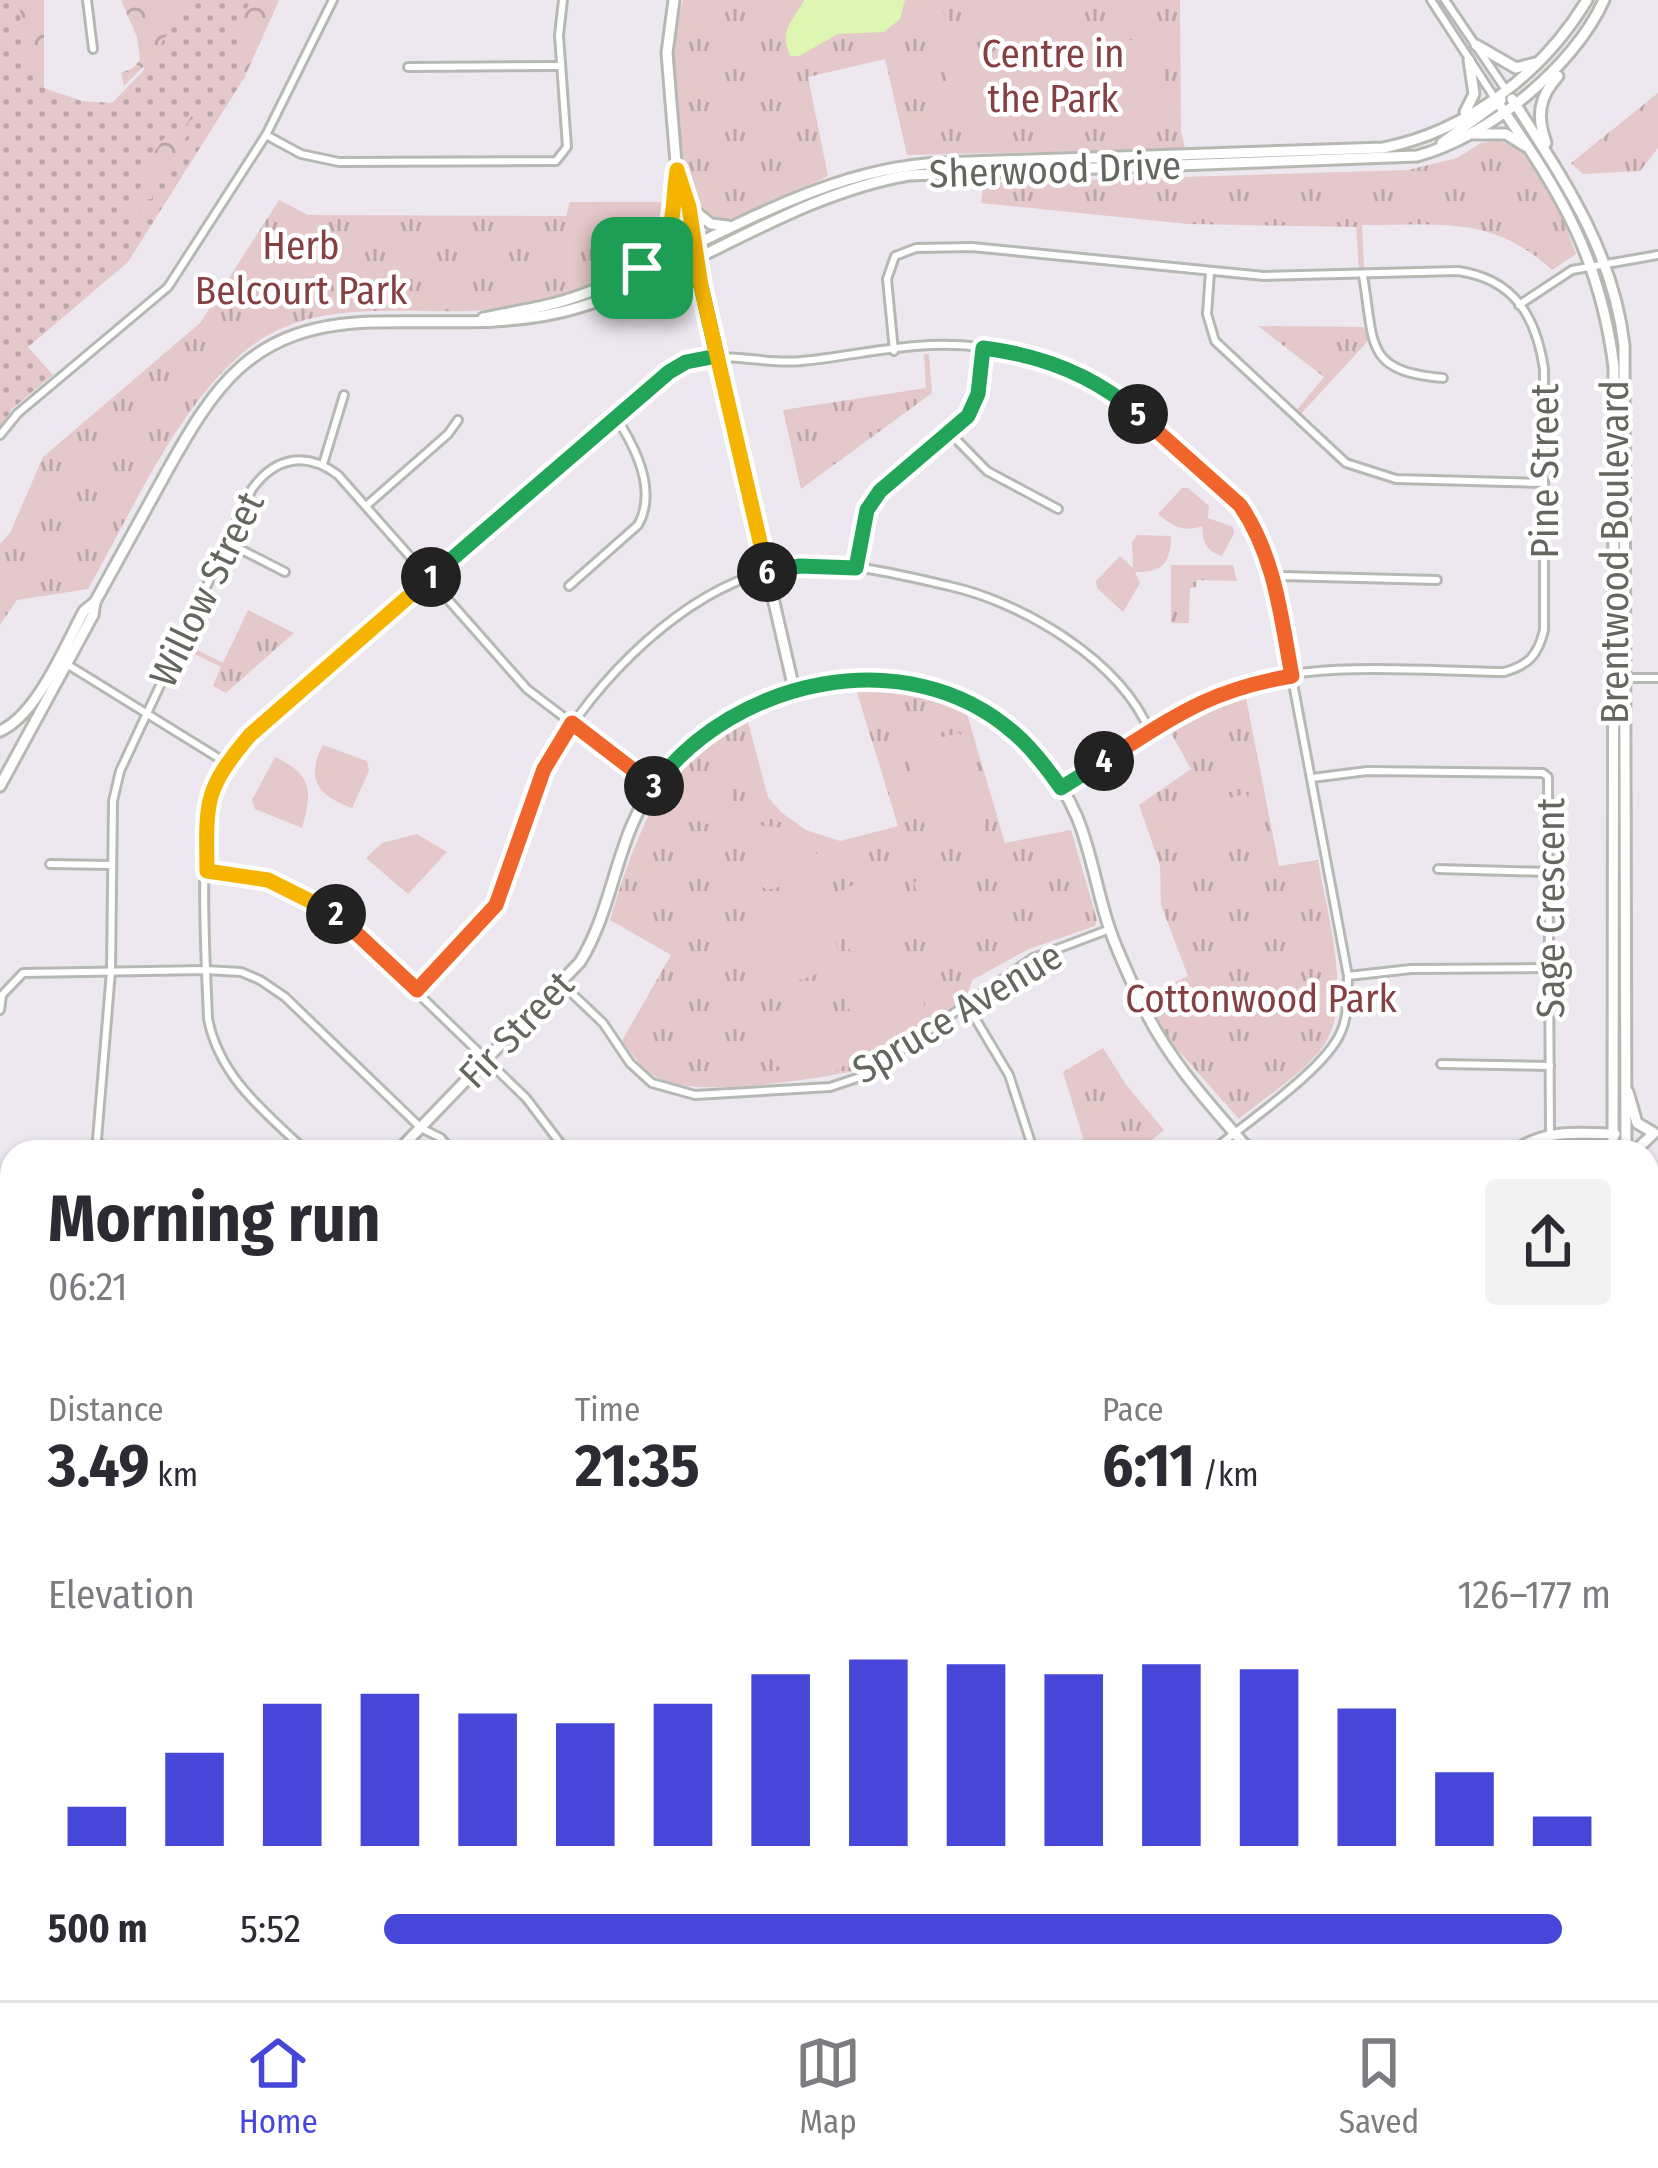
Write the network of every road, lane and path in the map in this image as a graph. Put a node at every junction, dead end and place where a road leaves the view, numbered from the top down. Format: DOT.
graph roads {
  1 [pos="87,0"];
  2 [pos="333,0"];
  3 [pos="563,0"];
  4 [pos="674,0"];
  5 [pos="1431,0"];
  6 [pos="1445,0"];
  7 [pos="1587,0"];
  8 [pos="1604,0"];
  9 [pos="1476,45"];
  10 [pos="92,49"];
  11 [pos="1545,59"];
  12 [pos="1568,59"];
  13 [pos="1469,60"];
  14 [pos="561,66"];
  15 [pos="408,67"];
  16 [pos="1506,90"];
  17 [pos="1515,103"];
  18 [pos="1498,104"];
  19 [pos="1460,119"];
  20 [pos="266,135"];
  21 [pos="1463,137"];
  22 [pos="1530,149"];
  23 [pos="1431,152"];
  24 [pos="1552,159"];
  25 [pos="677,170"];
  26 [pos="677,202"];
  27 [pos="689,207"];
  28 [pos="740,225"];
  29 [pos="692,246"];
  30 [pos="1658,255"];
  31 [pos="694,260"];
  32 [pos="1604,262"];
  33 [pos="1592,265"];
  34 [pos="642,268"];
  35 [pos="1210,272"];
  36 [pos="1362,275"];
  37 [pos="1519,305"];
  38 [pos="472,321"];
  39 [pos="983,348"];
  40 [pos="894,351"];
  41 [pos="717,356"];
  42 [pos="1443,377"];
  43 [pos="344,395"];
  44 [pos="615,416"];
  45 [pos="458,420"];
  46 [pos="949,432"];
  47 [pos="0,435"];
  48 [pos="323,464"];
  49 [pos="1544,483"];
  50 [pos="366,506"];
  51 [pos="1058,509"];
  52 [pos="226,542"];
  53 [pos="856,568"];
  54 [pos="285,572"];
  55 [pos="767,572"];
  56 [pos="429,578"];
  57 [pos="1437,580"];
  58 [pos="1274,581"];
  59 [pos="569,586"];
  60 [pos="62,661"];
  61 [pos="1292,676"];
  62 [pos="1614,678"];
  63 [pos="1627,678"];
  64 [pos="1658,678"];
  65 [pos="794,689"];
  66 [pos="144,713"];
  67 [pos="572,723"];
  68 [pos="0,731"];
  69 [pos="1150,732"];
  70 [pos="225,762"];
  71 [pos="1312,778"];
  72 [pos="0,786"];
  73 [pos="654,786"];
  74 [pos="1061,788"];
  75 [pos="50,864"];
  76 [pos="110,865"];
  77 [pos="1438,869"];
  78 [pos="207,871"];
  79 [pos="1549,872"];
  80 [pos="1109,929"];
  81 [pos="1550,968"];
  82 [pos="111,970"];
  83 [pos="206,970"];
  84 [pos="1348,976"];
  85 [pos="562,984"];
  86 [pos="417,990"];
  87 [pos="966,1003"];
  88 [pos="0,1010"];
  89 [pos="488,1060"];
  90 [pos="1441,1064"];
  91 [pos="1550,1066"];
  92 [pos="1626,1087"];
  93 [pos="1613,1089"];
  94 [pos="421,1128"];
  95 [pos="1234,1132"];
  96 [pos="1656,1133"];
  97 [pos="1550,1134"];
  98 [pos="1588,1134"];
  99 [pos="1613,1134"];
  100 [pos="1626,1134"];
  101 [pos="98,1140"];
  102 [pos="295,1140"];
  103 [pos="410,1140"];
  104 [pos="443,1140"];
  105 [pos="558,1140"];
  106 [pos="1030,1140"];
  107 [pos="1225,1140"];
  108 [pos="1241,1140"];
  109 [pos="1531,1140"];
  110 [pos="1598,1140"];
  111 [pos="1612,1140"];
  112 [pos="1627,1140"];
  1 -- 10 [label="street"];
  2 -- 20 [label="street"];
  3 -- 14 [label="street"];
  4 -- 25 [label="main road"];
  5 -- 13 [label="street, Brentwood Boulevard"];
  6 -- 9 [label="street, Brentwood Boulevard"];
  7 -- 11 [label="main road, Sherwood Drive"];
  8 -- 12 [label="main road, Sherwood Drive"];
  9 -- 11 [label="main road"];
  9 -- 16 [label="street, Brentwood Boulevard"];
  11 -- 16 [label="main road, Sherwood Drive"];
  12 -- 17 [label="main road, Sherwood Drive"];
  12 -- 24 [label="main road"];
  13 -- 18 [label="street, Brentwood Boulevard"];
  13 -- 19 [label="main road"];
  14 -- 15 [label="street"];
  14 -- 20 [label="street"];
  16 -- 17 [label="main road, Brentwood Boulevard"];
  16 -- 18 [label="main road, Sherwood Drive"];
  17 -- 18 [label="main road, Sherwood Drive"];
  17 -- 24 [label="main road, Brentwood Boulevard"];
  18 -- 19 [label="main road, Sherwood Drive"];
  18 -- 21 [label="main road, Sherwood Drive"];
  18 -- 22 [label="main road, Brentwood Boulevard"];
  18 -- 23 [label="main road"];
  19 -- 28 [label="main road, Sherwood Drive"];
  20 -- 47 [label="street"];
  21 -- 22 [label="main road"];
  21 -- 23 [label="main road, Sherwood Drive"];
  22 -- 33 [label="main road, Brentwood Boulevard"];
  23 -- 31 [label="main road, Sherwood Drive"];
  24 -- 32 [label="main road, Brentwood Boulevard"];
  25 -- 26 [label="main road"];
  25 -- 27 [label="main road"];
  26 -- 29 [label="main road"];
  26 -- 34 [label="main road"];
  27 -- 28 [label="main road"];
  27 -- 29 [label="main road"];
  28 -- 29 [label="main road, Sherwood Drive"];
  29 -- 31 [label="main road"];
  29 -- 34 [label="main road, Sherwood Drive"];
  30 -- 32 [label="street"];
  31 -- 38 [label="main road, Sherwood Drive"];
  31 -- 41 [label="main road"];
  32 -- 33 [label="street"];
  32 -- 63 [label="main road, Brentwood Boulevard"];
  33 -- 37 [label="street"];
  33 -- 62 [label="main road, Brentwood Boulevard"];
  34 -- 38 [label="main road, Sherwood Drive"];
  35 -- 36 [label="street"];
  35 -- 40 [label="street"];
  35 -- 49 [label="street"];
  36 -- 37 [label="street"];
  36 -- 42 [label="street"];
  37 -- 49 [label="street, Pine Street"];
  38 -- 60 [label="main road, Sherwood Drive"];
  39 -- 40 [label="street"];
  39 -- 46 [label="street"];
  39 -- 58 [label="street"];
  40 -- 41 [label="street"];
  41 -- 44 [label="street"];
  41 -- 55 [label="main road"];
  43 -- 48 [label="street"];
  44 -- 56 [label="street"];
  44 -- 59 [label="street"];
  45 -- 50 [label="street"];
  46 -- 51 [label="street"];
  46 -- 53 [label="street"];
  48 -- 50 [label="street"];
  48 -- 52 [label="street, Willow Street"];
  49 -- 61 [label="street, Pine Street"];
  50 -- 56 [label="street"];
  52 -- 54 [label="street"];
  52 -- 66 [label="street, Willow Street"];
  53 -- 55 [label="street"];
  53 -- 69 [label="street"];
  55 -- 65 [label="main road"];
  55 -- 67 [label="street"];
  56 -- 67 [label="street"];
  56 -- 70 [label="street"];
  57 -- 58 [label="street"];
  58 -- 61 [label="street"];
  60 -- 66 [label="street"];
  60 -- 68 [label="main road, Sherwood Drive"];
  60 -- 72 [label="main road, Sherwood Drive"];
  61 -- 69 [label="street, Pine Street"];
  61 -- 71 [label="street"];
  62 -- 63 [label="street"];
  62 -- 93 [label="main road, Brentwood Boulevard"];
  63 -- 64 [label="street"];
  63 -- 92 [label="main road, Brentwood Boulevard"];
  65 -- 73 [label="main road, Fir Street"];
  65 -- 74 [label="main road, Fir Street"];
  66 -- 70 [label="street"];
  66 -- 76 [label="street, Willow Street"];
  67 -- 73 [label="street"];
  67 -- 86 [label="street"];
  69 -- 74 [label="street, Pine Street"];
  70 -- 78 [label="street"];
  71 -- 79 [label="street, Sage Crescent"];
  71 -- 84 [label="street"];
  73 -- 85 [label="main road, Fir Street"];
  74 -- 80 [label="main road, Fir Street"];
  75 -- 76 [label="street"];
  76 -- 82 [label="street, Willow Street"];
  77 -- 79 [label="street"];
  78 -- 83 [label="street"];
  78 -- 86 [label="street"];
  79 -- 81 [label="street, Sage Crescent"];
  80 -- 87 [label="street, Spruce Avenue"];
  80 -- 95 [label="main road, Fir Street"];
  81 -- 84 [label="street"];
  81 -- 91 [label="street, Sage Crescent"];
  82 -- 83 [label="street"];
  82 -- 88 [label="street"];
  82 -- 101 [label="street, Willow Street"];
  83 -- 94 [label="street"];
  83 -- 102 [label="street"];
  84 -- 95 [label="street"];
  85 -- 87 [label="street, Spruce Avenue"];
  85 -- 89 [label="main road, Fir Street"];
  86 -- 89 [label="street"];
  87 -- 106 [label="street"];
  89 -- 94 [label="main road, Fir Street"];
  89 -- 105 [label="street"];
  90 -- 91 [label="street"];
  91 -- 97 [label="street, Sage Crescent"];
  92 -- 96 [label="main road"];
  92 -- 100 [label="main road, Brentwood Boulevard"];
  93 -- 98 [label="main road"];
  93 -- 99 [label="main road, Brentwood Boulevard"];
  94 -- 103 [label="main road, Fir Street"];
  94 -- 104 [label="street"];
  95 -- 107 [label="street"];
  95 -- 108 [label="main road, Fir Street"];
  96 -- 100 [label="street"];
  97 -- 98 [label="main road"];
  97 -- 109 [label="main road"];
  98 -- 99 [label="main road"];
  98 -- 110 [label="main road"];
  99 -- 100 [label="main road"];
  99 -- 111 [label="main road, Brentwood Boulevard"];
  100 -- 112 [label="main road, Brentwood Boulevard"];
}
